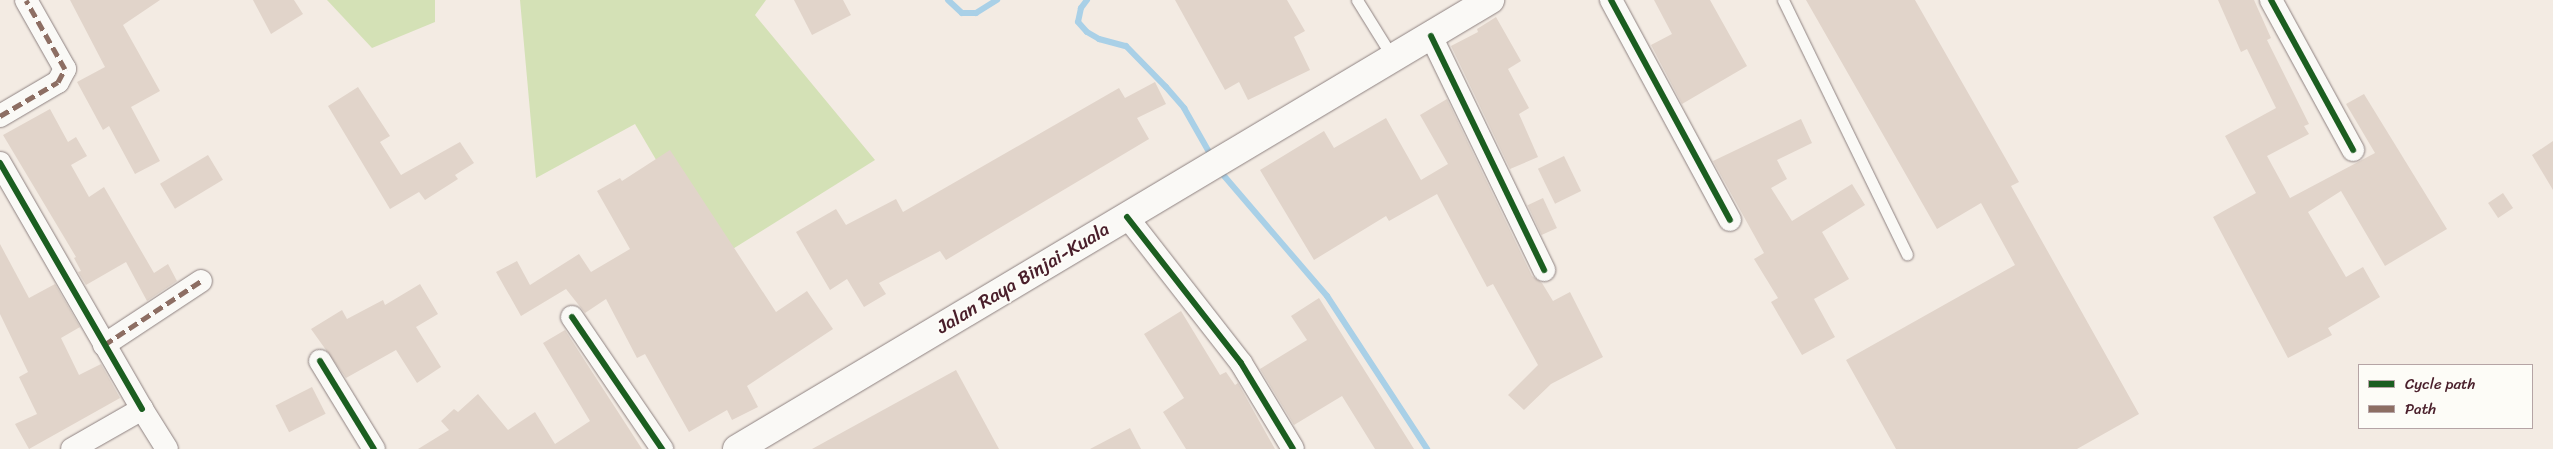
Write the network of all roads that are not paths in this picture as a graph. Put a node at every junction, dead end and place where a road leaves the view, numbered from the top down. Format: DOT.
graph roads {
  1 [pos="26,0"];
  2 [pos="1357,0"];
  3 [pos="1489,0"];
  4 [pos="1611,0"];
  5 [pos="1782,0"];
  6 [pos="2271,0"];
  7 [pos="1431,36"];
  8 [pos="1393,58"];
  9 [pos="0,116"];
  10 [pos="2353,150"];
  11 [pos="0,163"];
  12 [pos="1127,216"];
  13 [pos="1730,220"];
  14 [pos="1907,254"];
  15 [pos="1544,270"];
  16 [pos="201,281"];
  17 [pos="572,317"];
  18 [pos="104,345"];
  19 [pos="320,361"];
  20 [pos="142,409"];
  21 [pos="72,449"];
  22 [pos="167,449"];
  23 [pos="374,449"];
  24 [pos="662,449"];
  25 [pos="737,449"];
  26 [pos="1293,449"];
  1 -- 9 [label="street"];
  2 -- 8 [label="lane"];
  3 -- 7 [label="main road, Jalan Raya Binjai-Kuala"];
  4 -- 13 [label="street"];
  5 -- 14 [label="lane"];
  6 -- 10 [label="street"];
  7 -- 8 [label="main road, Jalan Raya Binjai-Kuala"];
  7 -- 15 [label="street"];
  8 -- 12 [label="main road, Jalan Raya Binjai-Kuala"];
  11 -- 18 [label="street"];
  12 -- 25 [label="main road, Jalan Raya Binjai-Kuala"];
  12 -- 26 [label="street"];
  16 -- 18 [label="street"];
  17 -- 24 [label="street"];
  18 -- 20 [label="street"];
  19 -- 23 [label="street"];
  20 -- 21 [label="street"];
  20 -- 22 [label="street"];
}
